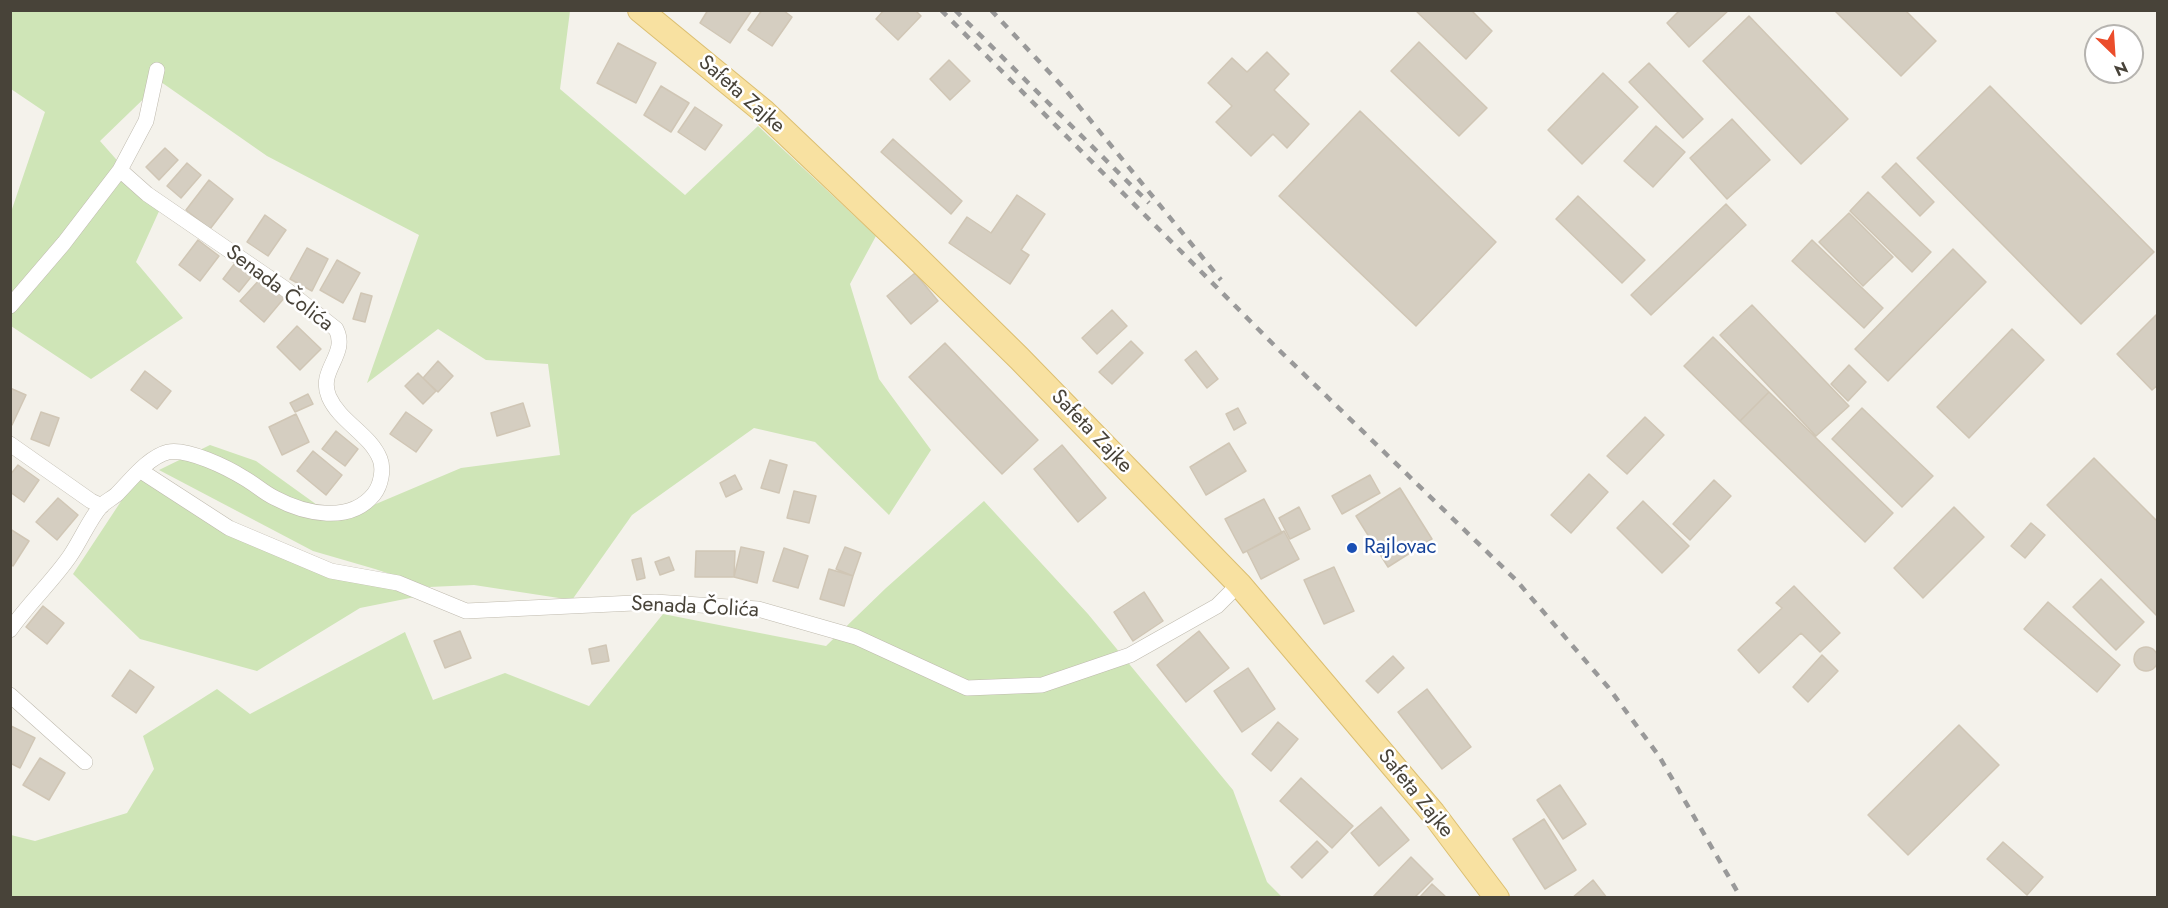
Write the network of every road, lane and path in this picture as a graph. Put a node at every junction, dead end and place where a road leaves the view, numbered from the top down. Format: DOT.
graph roads {
  1 [pos="640,10"];
  2 [pos="157,70"];
  3 [pos="120,170"];
  4 [pos="10,306"];
  5 [pos="10,444"];
  6 [pos="141,471"];
  7 [pos="102,506"];
  8 [pos="1239,584"];
  9 [pos="10,630"];
  10 [pos="10,695"];
  11 [pos="85,762"];
  12 [pos="1497,897"];
  1 -- 8 [label="main road, Safeta Zajke"];
  2 -- 3 [label="street"];
  3 -- 4 [label="street"];
  3 -- 6 [label="street, Senada Čolića"];
  5 -- 7 [label="street"];
  6 -- 7 [label="street, Senada Čolića"];
  6 -- 8 [label="street, Senada Čolića"];
  7 -- 9 [label="street, Senada Čolića"];
  8 -- 12 [label="main road, Safeta Zajke"];
  10 -- 11 [label="street"];
}
